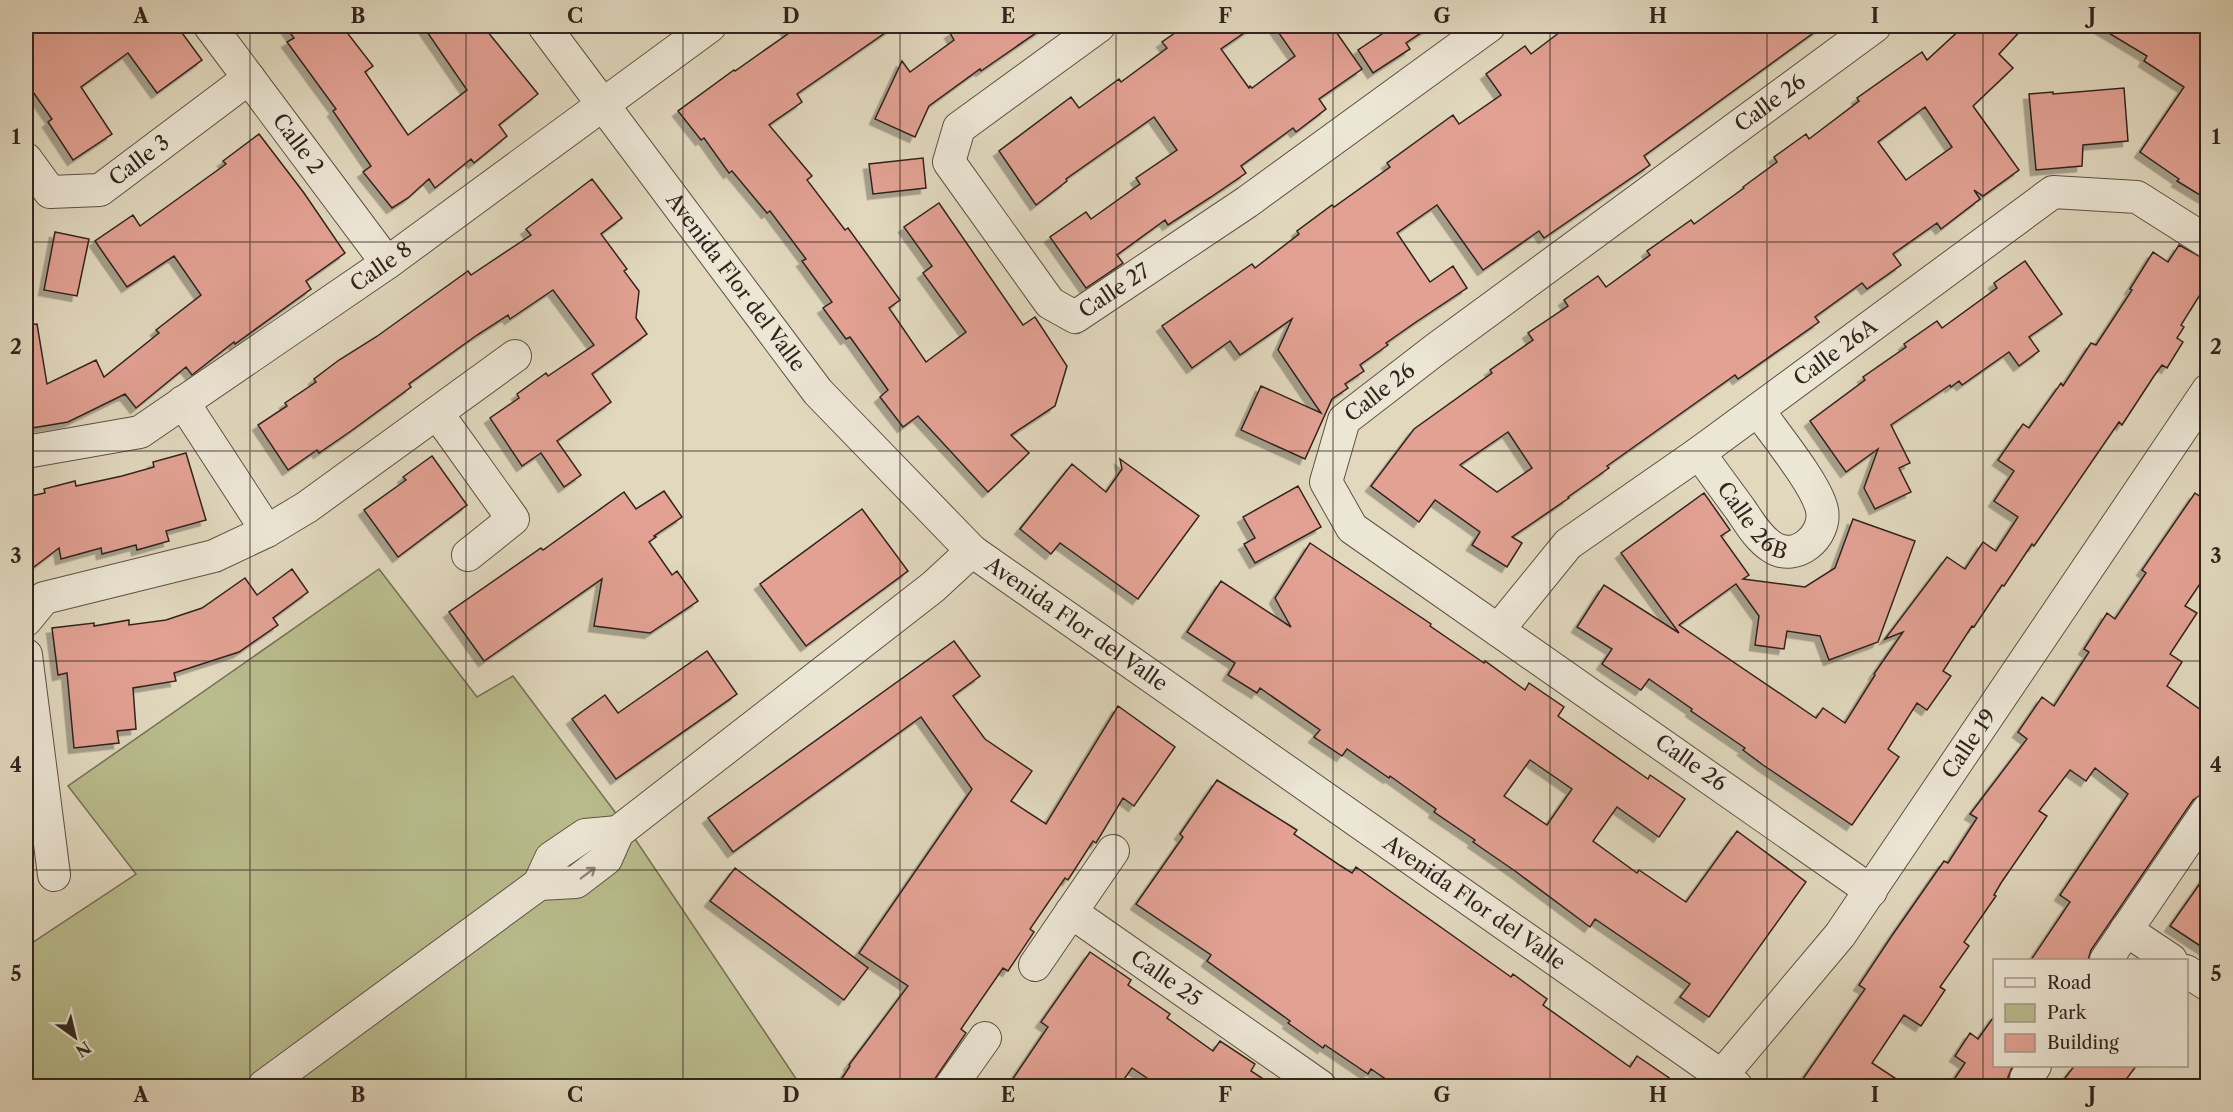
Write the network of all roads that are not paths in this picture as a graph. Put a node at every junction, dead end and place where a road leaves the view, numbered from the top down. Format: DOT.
graph roads {
  1 [pos="210,26"];
  2 [pos="544,26"];
  3 [pos="710,26"];
  4 [pos="1099,26"];
  5 [pos="1489,26"];
  6 [pos="1875,26"];
  7 [pos="249,78"];
  8 [pos="602,104"];
  9 [pos="26,159"];
  10 [pos="2208,242"];
  11 [pos="387,262"];
  12 [pos="515,356"];
  13 [pos="2208,390"];
  14 [pos="183,402"];
  15 [pos="1758,410"];
  16 [pos="437,413"];
  17 [pos="26,453"];
  18 [pos="1700,453"];
  19 [pos="267,531"];
  20 [pos="972,551"];
  21 [pos="468,555"];
  22 [pos="26,620"];
  23 [pos="1498,630"];
  24 [pos="26,656"];
  25 [pos="2208,810"];
  26 [pos="1113,851"];
  27 [pos="54,875"];
  28 [pos="1871,891"];
  29 [pos="1071,912"];
  30 [pos="2127,930"];
  31 [pos="2107,959"];
  32 [pos="2170,959"];
  33 [pos="1035,965"];
  34 [pos="2188,972"];
  35 [pos="2208,985"];
  36 [pos="985,1038"];
  37 [pos="2034,1067"];
  38 [pos="1723,1083"];
  39 [pos="264,1086"];
  40 [pos="951,1086"];
  41 [pos="1320,1086"];
  42 [pos="2026,1086"];
  1 -- 7 [label="street, Calle 2"];
  2 -- 8 [label="street, Avenida Flor del Valle"];
  3 -- 8 [label="street, Calle 8"];
  4 -- 5 [label="street, Calle 27"];
  6 -- 23 [label="street, Calle 26"];
  7 -- 9 [label="street, Calle 3"];
  7 -- 11 [label="street, Calle 2"];
  8 -- 11 [label="street, Calle 8"];
  8 -- 20 [label="street, Avenida Flor del Valle"];
  10 -- 15 [label="street, Calle 26A"];
  11 -- 14 [label="street, Calle 8"];
  12 -- 16 [label="street"];
  13 -- 28 [label="street, Calle 19"];
  14 -- 17 [label="street, Calle 8"];
  14 -- 19 [label="street"];
  15 -- 18 [label="street, Calle 26A"];
  15 -- 18 [label="street, Calle 26B"];
  16 -- 19 [label="street"];
  16 -- 21 [label="street"];
  18 -- 23 [label="street, Calle 26A"];
  19 -- 22 [label="street"];
  20 -- 38 [label="street, Avenida Flor del Valle"];
  20 -- 39 [label="street"];
  23 -- 28 [label="street, Calle 26"];
  24 -- 27 [label="street"];
  25 -- 30 [label="street"];
  26 -- 29 [label="street"];
  28 -- 38 [label="street, Calle 19"];
  29 -- 33 [label="street"];
  29 -- 41 [label="street, Calle 25"];
  30 -- 31 [label="street"];
  30 -- 32 [label="street"];
  34 -- 35 [label="street"];
  36 -- 40 [label="street"];
  37 -- 42 [label="street"];
}
